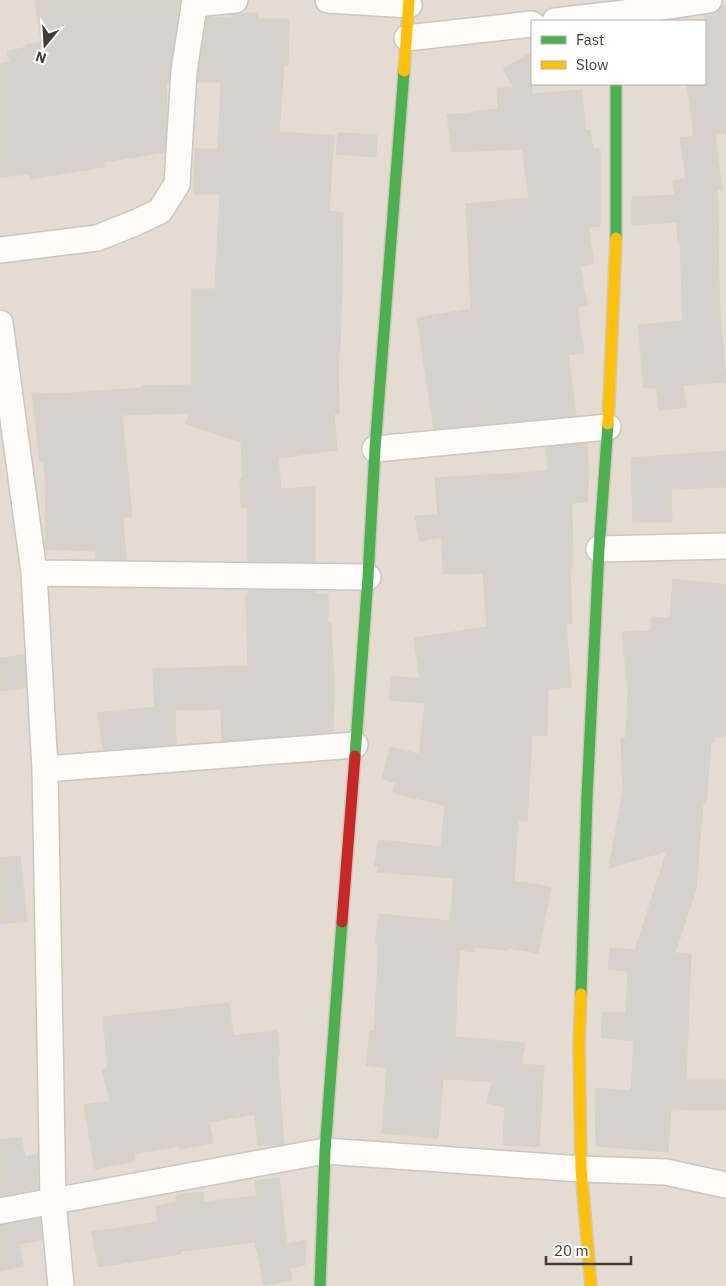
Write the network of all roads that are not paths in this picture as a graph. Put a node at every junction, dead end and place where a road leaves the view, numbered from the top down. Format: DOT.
graph roads {
  1 [pos="235,0"];
  2 [pos="328,0"];
  3 [pos="709,0"];
  4 [pos="195,2"];
  5 [pos="409,2"];
  6 [pos="617,12"];
  7 [pos="562,20"];
  8 [pos="531,24"];
  9 [pos="407,38"];
  10 [pos="616,85"];
  11 [pos="0,250"];
  12 [pos="0,323"];
  13 [pos="608,427"];
  14 [pos="375,449"];
  15 [pos="726,546"];
  16 [pos="599,549"];
  17 [pos="34,573"];
  18 [pos="368,577"];
  19 [pos="355,745"];
  20 [pos="45,769"];
  21 [pos="325,1150"];
  22 [pos="581,1169"];
  23 [pos="726,1185"];
  24 [pos="54,1201"];
  25 [pos="0,1211"];
  26 [pos="61,1286"];
  27 [pos="320,1286"];
  28 [pos="591,1286"];
  1 -- 4 [label="street"];
  2 -- 5 [label="street"];
  3 -- 6 [label="street"];
  4 -- 11 [label="street"];
  5 -- 9 [label="street"];
  6 -- 7 [label="street"];
  8 -- 9 [label="street"];
  9 -- 14 [label="street"];
  10 -- 13 [label="street"];
  12 -- 17 [label="street"];
  13 -- 14 [label="street"];
  13 -- 16 [label="street"];
  14 -- 18 [label="street"];
  15 -- 16 [label="street"];
  16 -- 22 [label="street"];
  17 -- 18 [label="street"];
  17 -- 20 [label="street"];
  18 -- 19 [label="street"];
  19 -- 20 [label="street"];
  19 -- 21 [label="street"];
  20 -- 24 [label="street"];
  21 -- 22 [label="street"];
  21 -- 24 [label="street"];
  21 -- 27 [label="street"];
  22 -- 23 [label="street"];
  22 -- 28 [label="street"];
  24 -- 25 [label="street"];
  24 -- 26 [label="street"];
}
